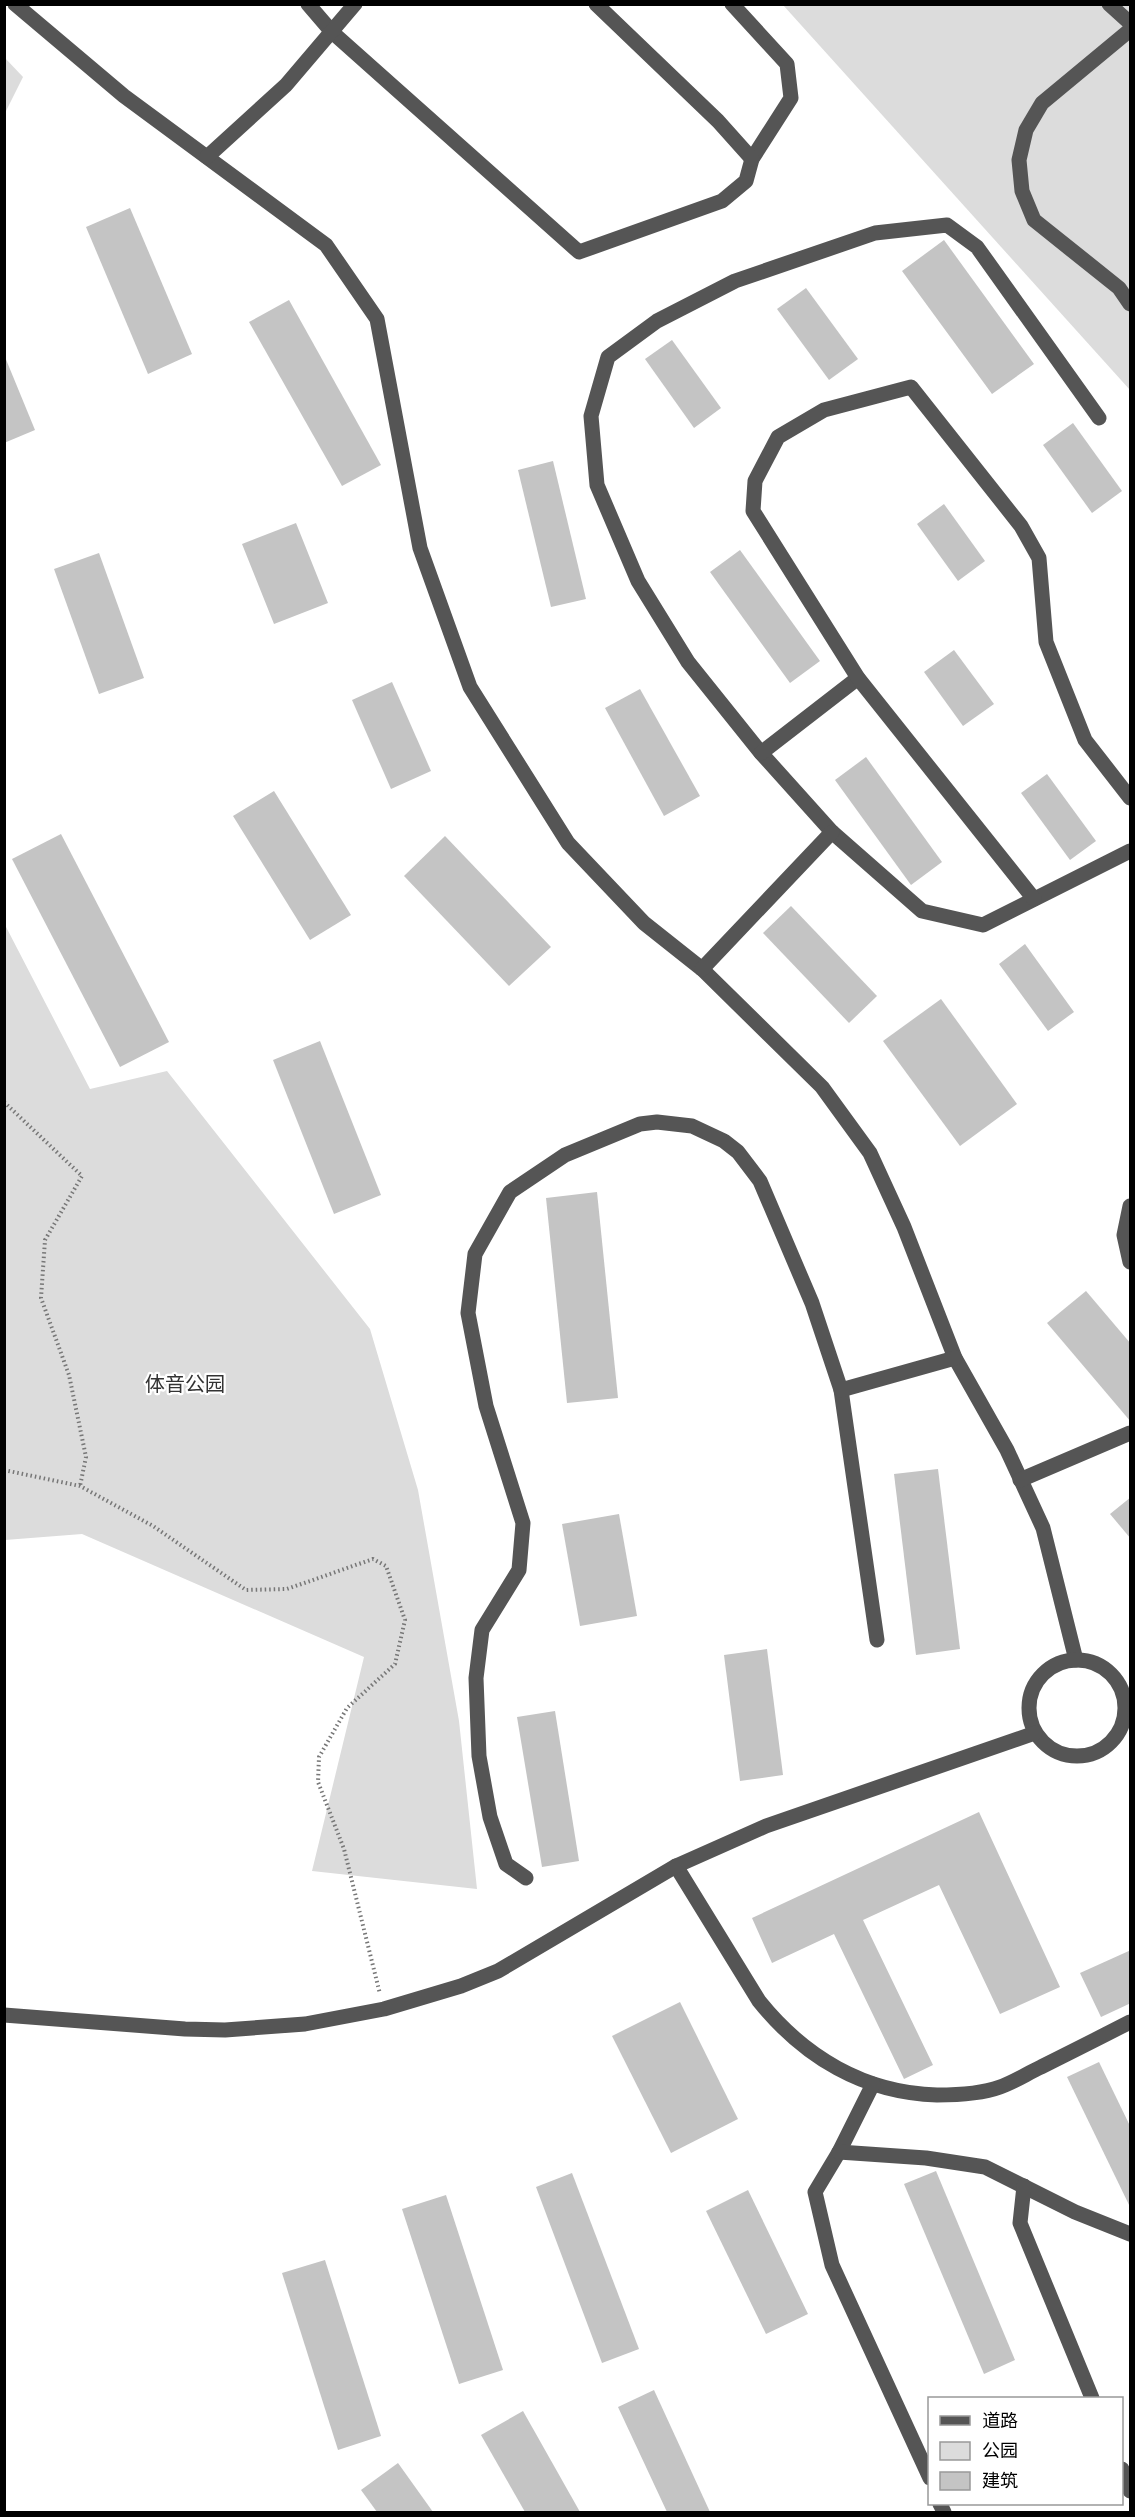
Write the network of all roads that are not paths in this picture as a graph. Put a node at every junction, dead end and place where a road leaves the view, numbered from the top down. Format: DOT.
graph roads {
  1 [pos="15,4"];
  2 [pos="308,4"];
  3 [pos="355,4"];
  4 [pos="596,4"];
  5 [pos="732,4"];
  6 [pos="1109,4"];
  7 [pos="1131,23"];
  8 [pos="1131,30"];
  9 [pos="332,33"];
  10 [pos="207,157"];
  11 [pos="752,159"];
  12 [pos="1131,304"];
  13 [pos="1099,418"];
  14 [pos="858,678"];
  15 [pos="761,753"];
  16 [pos="1131,798"];
  17 [pos="832,832"];
  18 [pos="1131,851"];
  19 [pos="1034,899"];
  20 [pos="702,969"];
  21 [pos="1131,1206"];
  22 [pos="1131,1262"];
  23 [pos="955,1358"];
  24 [pos="842,1390"];
  25 [pos="1131,1433"];
  26 [pos="1020,1480"];
  27 [pos="877,1640"];
  28 [pos="1076,1660"];
  29 [pos="1127,1695"];
  30 [pos="1035,1733"];
  31 [pos="676,1866"];
  32 [pos="526,1878"];
  33 [pos="4,2015"];
  34 [pos="1131,2022"];
  35 [pos="873,2084"];
  36 [pos="839,2152"];
  37 [pos="1024,2186"];
  38 [pos="1131,2234"];
  39 [pos="1092,2397"];
  40 [pos="1123,2471"];
  41 [pos="928,2474"];
  42 [pos="1131,2491"];
  1 -- 10 [label="street"];
  2 -- 9 [label="street"];
  3 -- 9 [label="street"];
  4 -- 11 [label="street"];
  5 -- 11 [label="street"];
  6 -- 7 [label="street"];
  8 -- 12 [label="street"];
  9 -- 10 [label="street"];
  9 -- 11 [label="street"];
  10 -- 20 [label="street"];
  13 -- 15 [label="street"];
  14 -- 15 [label="street"];
  14 -- 16 [label="street"];
  14 -- 19 [label="street"];
  15 -- 17 [label="street"];
  17 -- 19 [label="street"];
  17 -- 20 [label="street"];
  18 -- 19 [label="street"];
  20 -- 23 [label="street"];
  21 -- 22 [label="street"];
  23 -- 24 [label="street"];
  23 -- 26 [label="street"];
  24 -- 27 [label="street"];
  24 -- 32 [label="street"];
  25 -- 26 [label="street"];
  26 -- 28 [label="street"];
  28 -- 29 [label="street"];
  28 -- 30 [label="street"];
  29 -- 30 [label="street"];
  30 -- 31 [label="street"];
  31 -- 33 [label="street"];
  31 -- 35 [label="street"];
  34 -- 35 [label="street"];
  35 -- 36 [label="street"];
  36 -- 37 [label="street"];
  36 -- 41 [label="street"];
  37 -- 38 [label="street"];
  37 -- 39 [label="street"];
  40 -- 42 [label="street"];
}
